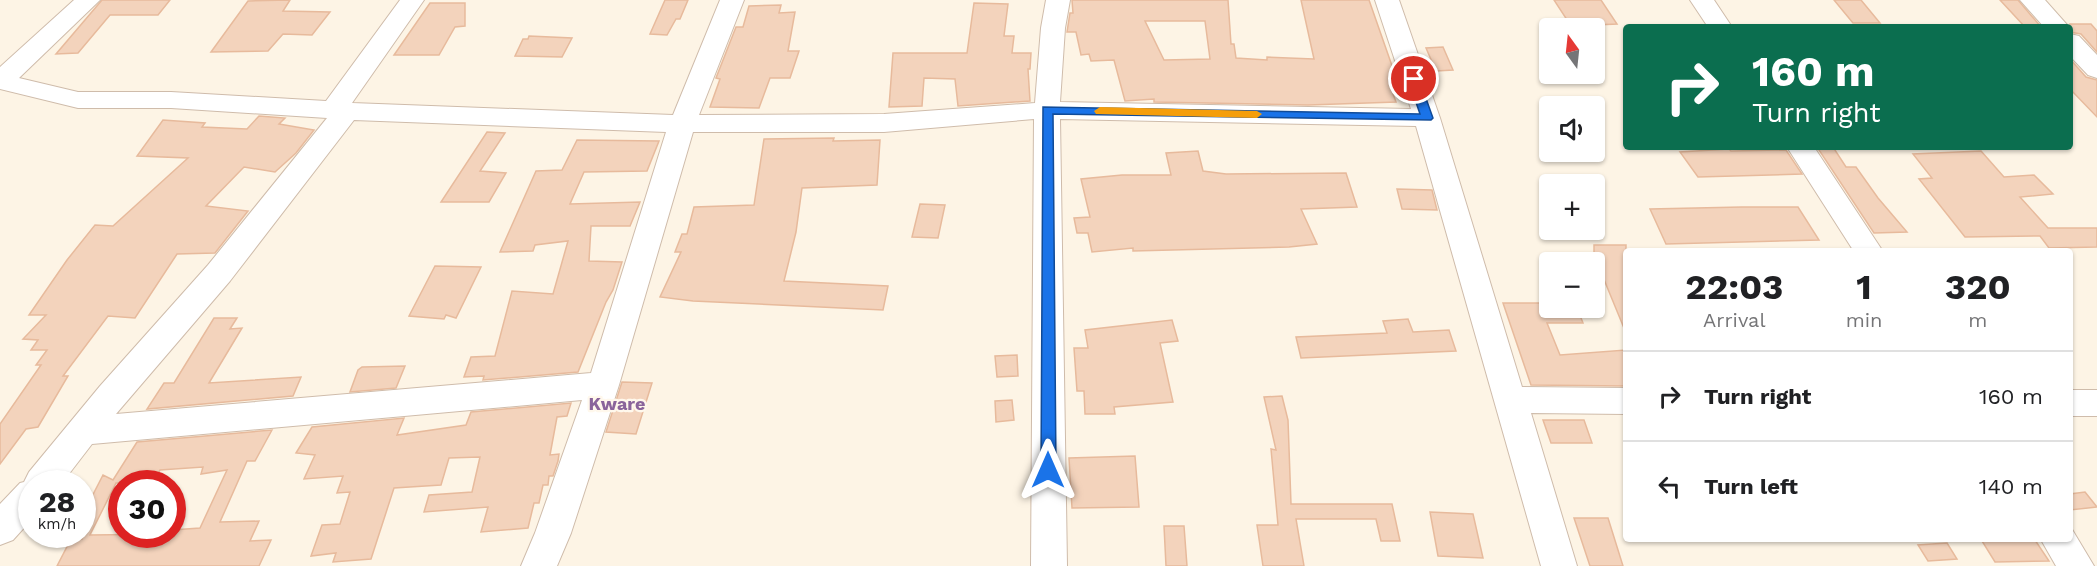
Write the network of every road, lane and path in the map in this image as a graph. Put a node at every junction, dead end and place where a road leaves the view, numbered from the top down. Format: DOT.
graph roads {
  1 [pos="88,0"];
  2 [pos="412,0"];
  3 [pos="732,0"];
  4 [pos="1058,0"];
  5 [pos="1387,0"];
  6 [pos="1702,0"];
  7 [pos="2032,0"];
  8 [pos="1718,24"];
  9 [pos="2054,24"];
  10 [pos="2073,44"];
  11 [pos="2097,70"];
  12 [pos="340,110"];
  13 [pos="1047,110"];
  14 [pos="1427,118"];
  15 [pos="682,124"];
  16 [pos="1802,150"];
  17 [pos="1867,248"];
  18 [pos="603,385"];
  19 [pos="1510,400"];
  20 [pos="1623,401"];
  21 [pos="2073,403"];
  22 [pos="2097,403"];
  23 [pos="84,430"];
  24 [pos="52,470"];
  25 [pos="18,509"];
  26 [pos="0,529"];
  27 [pos="2061,542"];
  28 [pos="539,566"];
  29 [pos="1049,566"];
  30 [pos="1559,566"];
  31 [pos="2076,566"];
  1 -- 12 [label="street"];
  2 -- 12 [label="street"];
  3 -- 15 [label="street"];
  4 -- 13 [label="street"];
  5 -- 14 [label="street"];
  6 -- 8 [label="street"];
  7 -- 9 [label="street"];
  10 -- 11 [label="street"];
  12 -- 15 [label="street"];
  12 -- 23 [label="street"];
  13 -- 14 [label="street"];
  13 -- 15 [label="street"];
  13 -- 29 [label="street"];
  14 -- 19 [label="street"];
  15 -- 18 [label="street"];
  16 -- 17 [label="street"];
  18 -- 23 [label="street"];
  18 -- 28 [label="street"];
  19 -- 20 [label="street"];
  19 -- 30 [label="street"];
  21 -- 22 [label="street"];
  23 -- 24 [label="street"];
  25 -- 26 [label="street"];
  27 -- 31 [label="street"];
}
